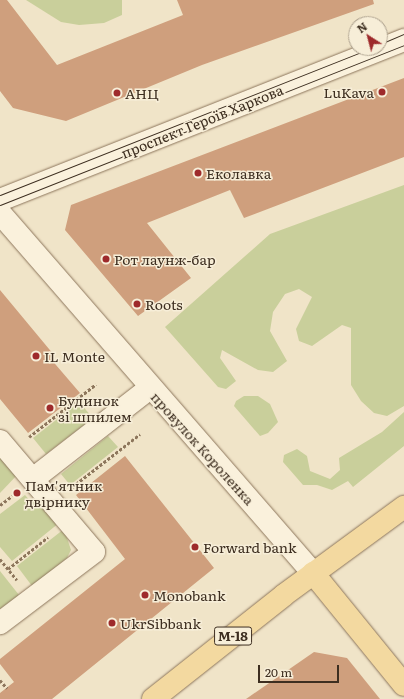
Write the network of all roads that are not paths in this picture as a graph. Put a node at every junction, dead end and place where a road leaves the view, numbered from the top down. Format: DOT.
graph roads {
  1 [pos="404,40"];
  2 [pos="0,200"];
  3 [pos="0,213"];
  4 [pos="150,388"];
  5 [pos="5,447"];
  6 [pos="33,479"];
  7 [pos="402,513"];
  8 [pos="313,573"];
  9 [pos="0,623"];
  10 [pos="404,685"];
  11 [pos="153,699"];
  1 -- 2 [label="street, проспект Героїв Харкова"];
  3 -- 4 [label="street, провулок Короленка"];
  4 -- 6 [label="street"];
  4 -- 8 [label="street, провулок Короленка"];
  5 -- 6 [label="street"];
  6 -- 9 [label="street"];
  7 -- 8 [label="main road"];
  8 -- 10 [label="main road, провулок Короленка"];
  8 -- 11 [label="main road, М-18"];
}
